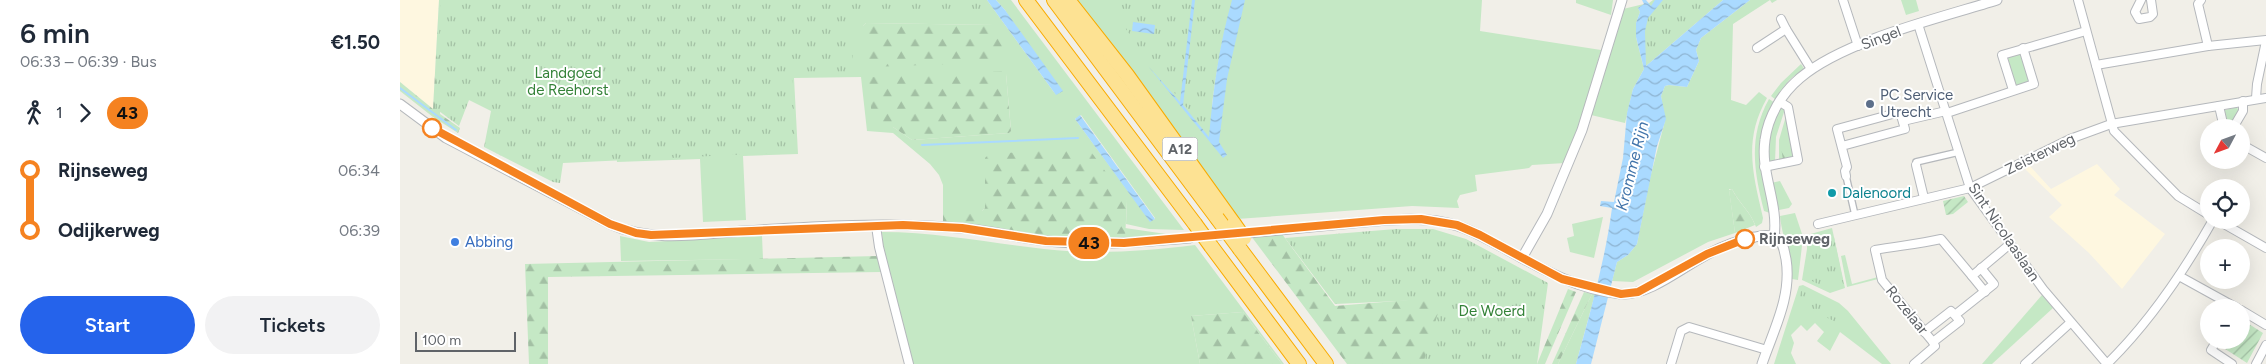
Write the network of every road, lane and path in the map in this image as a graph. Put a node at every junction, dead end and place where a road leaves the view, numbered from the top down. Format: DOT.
graph roads {
  1 [pos="1026,0"];
  2 [pos="1054,0"];
  3 [pos="1068,0"];
  4 [pos="1622,0"];
  5 [pos="1852,0"];
  6 [pos="1997,0"];
  7 [pos="2078,0"];
  8 [pos="2141,0"];
  9 [pos="2152,0"];
  10 [pos="1843,1"];
  11 [pos="2201,3"];
  12 [pos="1781,19"];
  13 [pos="1918,24"];
  14 [pos="1786,29"];
  15 [pos="2086,31"];
  16 [pos="2266,41"];
  17 [pos="1858,46"];
  18 [pos="2208,46"];
  19 [pos="1757,48"];
  20 [pos="2023,48"];
  21 [pos="1108,61"];
  22 [pos="2096,65"];
  23 [pos="1811,70"];
  24 [pos="1122,79"];
  25 [pos="2014,90"];
  26 [pos="2256,98"];
  27 [pos="2266,98"];
  28 [pos="2243,100"];
  29 [pos="1780,102"];
  30 [pos="400,104"];
  31 [pos="2219,106"];
  32 [pos="1946,112"];
  33 [pos="2222,119"];
  34 [pos="2238,119"];
  35 [pos="1903,121"];
  36 [pos="2111,124"];
  37 [pos="1842,146"];
  38 [pos="2250,149"];
  39 [pos="1959,152"];
  40 [pos="2266,158"];
  41 [pos="1916,165"];
  42 [pos="1764,167"];
  43 [pos="1846,176"];
  44 [pos="1970,188"];
  45 [pos="1924,198"];
  46 [pos="2200,209"];
  47 [pos="1855,215"];
  48 [pos="1818,224"];
  49 [pos="876,226"];
  50 [pos="2208,229"];
  51 [pos="2233,229"];
  52 [pos="1774,237"];
  53 [pos="1190,238"];
  54 [pos="1244,240"];
  55 [pos="2010,244"];
  56 [pos="2266,248"];
  57 [pos="1522,258"];
  58 [pos="1981,268"];
  59 [pos="1972,276"];
  60 [pos="2179,276"];
  61 [pos="1985,292"];
  62 [pos="2222,299"];
  63 [pos="2250,315"];
  64 [pos="1955,316"];
  65 [pos="2070,323"];
  66 [pos="2266,325"];
  67 [pos="1924,332"];
  68 [pos="1933,342"];
  69 [pos="2266,345"];
  70 [pos="2212,349"];
  71 [pos="1767,350"];
  72 [pos="909,364"];
  73 [pos="1299,364"];
  74 [pos="1326,364"];
  75 [pos="1671,364"];
  76 [pos="1762,364"];
  77 [pos="1914,364"];
  78 [pos="2025,364"];
  79 [pos="2106,364"];
  80 [pos="2232,364"];
  81 [pos="2256,364"];
  1 -- 73 [label="highway, A12, bridge"];
  2 -- 21 [label="highway, A12"];
  3 -- 21 [label="highway, A12"];
  4 -- 57 [label="street"];
  5 -- 10 [label="street"];
  6 -- 13 [label="street, Singel"];
  7 -- 15 [label="street"];
  8 -- 9 [label="street"];
  10 -- 17 [label="street"];
  11 -- 18 [label="street"];
  12 -- 14 [label="street"];
  13 -- 17 [label="street, Singel"];
  13 -- 32 [label="street, Sint Nicolaaslaan"];
  14 -- 19 [label="street"];
  14 -- 23 [label="street"];
  15 -- 20 [label="street"];
  15 -- 22 [label="street"];
  16 -- 18 [label="street"];
  16 -- 26 [label="street"];
  17 -- 23 [label="street, Singel"];
  18 -- 22 [label="street"];
  20 -- 25 [label="street"];
  20 -- 25 [label="street"];
  21 -- 24 [label="highway, A12"];
  22 -- 36 [label="street"];
  23 -- 29 [label="street, Singel"];
  24 -- 54 [label="highway, A12, bridge"];
  24 -- 54 [label="highway, A12, bridge"];
  25 -- 32 [label="street"];
  26 -- 27 [label="street, Zeisterweg"];
  26 -- 28 [label="street, Zeisterweg"];
  28 -- 31 [label="street, Zeisterweg"];
  28 -- 34 [label="street"];
  29 -- 42 [label="street, Singel"];
  29 -- 42 [label="street"];
  30 -- 49 [label="street"];
  31 -- 33 [label="street"];
  31 -- 36 [label="street, Zeisterweg"];
  32 -- 35 [label="street"];
  32 -- 39 [label="street, Sint Nicolaaslaan"];
  35 -- 37 [label="street"];
  35 -- 37 [label="street"];
  36 -- 44 [label="street, Zeisterweg"];
  36 -- 46 [label="street"];
  37 -- 43 [label="street"];
  38 -- 40 [label="street"];
  39 -- 41 [label="street"];
  39 -- 44 [label="street, Sint Nicolaaslaan"];
  41 -- 45 [label="street"];
  42 -- 52 [label="street, Singel"];
  43 -- 47 [label="street"];
  44 -- 45 [label="street, Zeisterweg"];
  44 -- 55 [label="street, Sint Nicolaaslaan"];
  45 -- 47 [label="street, Zeisterweg"];
  47 -- 48 [label="street, Zeisterweg"];
  49 -- 53 [label="street"];
  49 -- 72 [label="street"];
  50 -- 60 [label="street"];
  51 -- 56 [label="street"];
  52 -- 57 [label="street"];
  52 -- 71 [label="street, Singel"];
  54 -- 57 [label="street"];
  54 -- 74 [label="highway, A12"];
  55 -- 58 [label="street"];
  55 -- 65 [label="street, Sint Nicolaaslaan"];
  58 -- 59 [label="street"];
  58 -- 61 [label="street"];
  59 -- 61 [label="street"];
  59 -- 67 [label="street, Rozelaar"];
  60 -- 62 [label="street"];
  60 -- 79 [label="street"];
  61 -- 64 [label="street"];
  63 -- 66 [label="street"];
  64 -- 67 [label="street"];
  64 -- 68 [label="street"];
  65 -- 78 [label="street"];
  65 -- 79 [label="street, Sint Nicolaaslaan"];
  67 -- 68 [label="street, Rozelaar"];
  68 -- 77 [label="street"];
  69 -- 81 [label="street"];
  70 -- 80 [label="street"];
  71 -- 75 [label="street"];
  71 -- 76 [label="street, Singel"];
}
